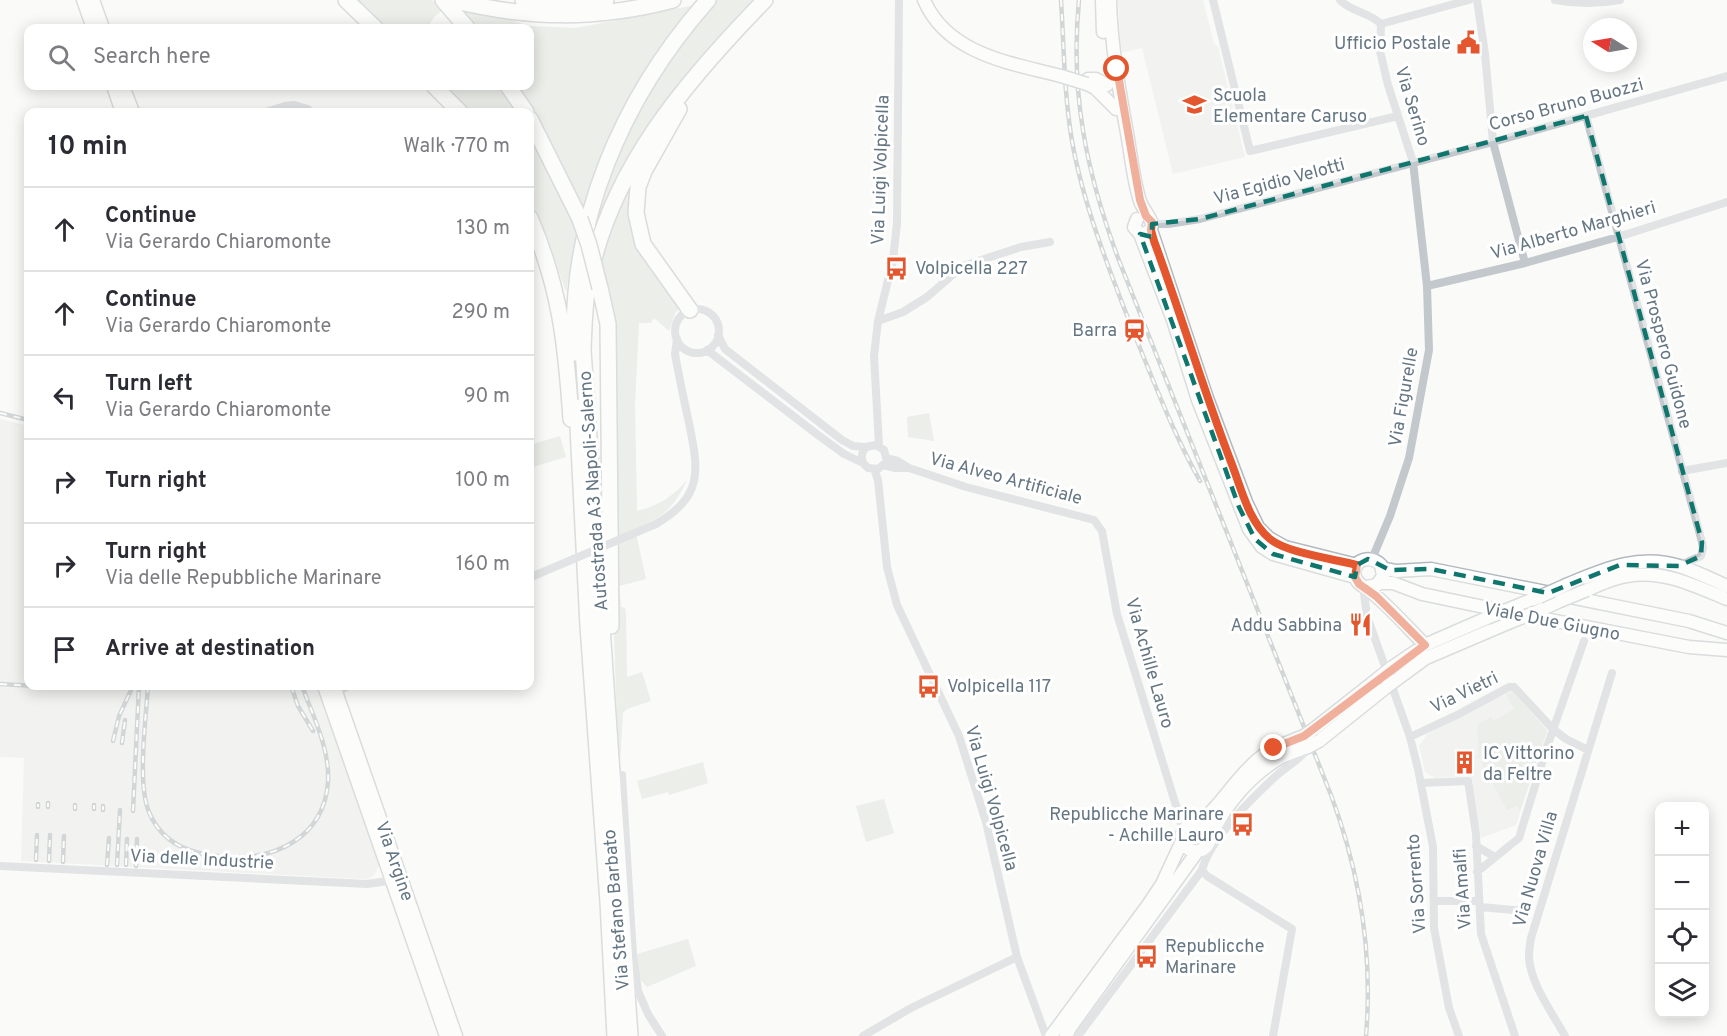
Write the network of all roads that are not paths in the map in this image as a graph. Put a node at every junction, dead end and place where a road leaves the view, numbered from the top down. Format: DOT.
graph roads {
  1 [pos="83,0"];
  2 [pos="93,0"];
  3 [pos="346,0"];
  4 [pos="442,0"];
  5 [pos="452,0"];
  6 [pos="523,0"];
  7 [pos="606,0"];
  8 [pos="673,0"];
  9 [pos="765,0"];
  10 [pos="773,0"];
  11 [pos="915,0"];
  12 [pos="1102,0"];
  13 [pos="1110,0"];
  14 [pos="1213,0"];
  15 [pos="1340,0"];
  16 [pos="1469,0"];
  17 [pos="1477,0"];
  18 [pos="1555,0"];
  19 [pos="1620,0"];
  20 [pos="900,3"];
  21 [pos="925,4"];
  22 [pos="703,5"];
  23 [pos="92,24"];
  24 [pos="102,24"];
  25 [pos="371,24"];
  26 [pos="463,24"];
  27 [pos="1381,24"];
  28 [pos="1727,76"];
  29 [pos="1097,83"];
  30 [pos="114,90"];
  31 [pos="124,90"];
  32 [pos="438,90"];
  33 [pos="511,90"];
  34 [pos="121,108"];
  35 [pos="131,108"];
  36 [pos="279,108"];
  37 [pos="304,108"];
  38 [pos="456,108"];
  39 [pos="523,108"];
  40 [pos="1398,116"];
  41 [pos="1586,116"];
  42 [pos="534,126"];
  43 [pos="1493,142"];
  44 [pos="1413,162"];
  45 [pos="1727,202"];
  46 [pos="1145,225"];
  47 [pos="534,229"];
  48 [pos="1618,237"];
  49 [pos="1050,242"];
  50 [pos="1525,263"];
  51 [pos="1426,286"];
  52 [pos="690,310"];
  53 [pos="878,321"];
  54 [pos="718,335"];
  55 [pos="677,339"];
  56 [pos="707,350"];
  57 [pos="690,351"];
  58 [pos="677,365"];
  59 [pos="874,444"];
  60 [pos="885,461"];
  61 [pos="863,463"];
  62 [pos="1727,463"];
  63 [pos="874,470"];
  64 [pos="1682,471"];
  65 [pos="581,511"];
  66 [pos="1094,520"];
  67 [pos="1372,559"];
  68 [pos="1678,566"];
  69 [pos="1382,568"];
  70 [pos="534,575"];
  71 [pos="1367,583"];
  72 [pos="1727,586"];
  73 [pos="1727,599"];
  74 [pos="1727,633"];
  75 [pos="1584,641"];
  76 [pos="1425,645"];
  77 [pos="1727,650"];
  78 [pos="1390,670"];
  79 [pos="1612,673"];
  80 [pos="330,690"];
  81 [pos="1553,729"];
  82 [pos="608,731"];
  83 [pos="1410,737"];
  84 [pos="1311,738"];
  85 [pos="1588,750"];
  86 [pos="622,775"];
  87 [pos="1421,783"];
  88 [pos="1179,815"];
  89 [pos="1196,823"];
  90 [pos="1211,836"];
  91 [pos="1182,837"];
  92 [pos="1476,846"];
  93 [pos="1197,852"];
  94 [pos="1495,857"];
  95 [pos="0,866"];
  96 [pos="1202,870"];
  97 [pos="1477,872"];
  98 [pos="397,879"];
  99 [pos="1434,901"];
  100 [pos="1479,904"];
  101 [pos="1525,911"];
  102 [pos="1017,957"];
  103 [pos="615,1032"];
  104 [pos="446,1036"];
  105 [pos="456,1036"];
  106 [pos="630,1036"];
  107 [pos="663,1036"];
  108 [pos="863,1036"];
  109 [pos="1046,1036"];
  110 [pos="1051,1036"];
  111 [pos="1066,1036"];
  112 [pos="1078,1036"];
  113 [pos="1273,1036"];
  114 [pos="1459,1036"];
  115 [pos="1515,1036"];
  116 [pos="1565,1036"];
  1 -- 23 [label="street"];
  2 -- 24 [label="street"];
  3 -- 25 [label="highway"];
  4 -- 26 [label="highway"];
  5 -- 8 [label="highway"];
  6 -- 7 [label="highway"];
  9 -- 82 [label="highway, Autostrada A3 Napoli-Salerno"];
  10 -- 52 [label="highway"];
  11 -- 21 [label="street"];
  12 -- 29 [label="street"];
  13 -- 29 [label="street"];
  14 -- 40 [label="street"];
  15 -- 27 [label="street"];
  16 -- 27 [label="street"];
  17 -- 43 [label="street"];
  18 -- 19 [label="street"];
  20 -- 53 [label="street, Via Luigi Volpicella"];
  21 -- 29 [label="street, bridge"];
  22 -- 65 [label="highway, Autostrada A3 Napoli-Salerno"];
  27 -- 40 [label="street, Via Serino"];
  28 -- 41 [label="street, Corso Bruno Buozzi"];
  29 -- 46 [label="street"];
  29 -- 46 [label="street"];
  30 -- 34 [label="street"];
  31 -- 35 [label="street"];
  32 -- 38 [label="highway"];
  33 -- 39 [label="highway"];
  36 -- 37 [label="street"];
  40 -- 44 [label="street, Via Serino"];
  41 -- 43 [label="street, Corso Bruno Buozzi"];
  41 -- 48 [label="street, Via Prospero Guidone"];
  42 -- 82 [label="highway, bridge"];
  43 -- 44 [label="street, Corso Bruno Buozzi"];
  43 -- 50 [label="street"];
  44 -- 46 [label="street, Via Egidio Velotti"];
  44 -- 51 [label="street, Via Figurelle"];
  45 -- 48 [label="street, Via Alberto Marghieri"];
  46 -- 71 [label="street, Viale Due Giugno"];
  47 -- 65 [label="highway"];
  48 -- 50 [label="street, Via Alberto Marghieri"];
  48 -- 64 [label="street, Via Prospero Guidone"];
  49 -- 53 [label="street"];
  50 -- 51 [label="street, Via Alberto Marghieri"];
  51 -- 67 [label="street, Via Figurelle"];
  52 -- 54 [label="street"];
  52 -- 55 [label="street"];
  53 -- 59 [label="street, Via Luigi Volpicella"];
  54 -- 56 [label="street"];
  54 -- 59 [label="street"];
  55 -- 57 [label="street"];
  55 -- 58 [label="street"];
  56 -- 57 [label="street"];
  56 -- 61 [label="street"];
  57 -- 58 [label="street"];
  58 -- 70 [label="street, bridge"];
  59 -- 60 [label="street"];
  59 -- 61 [label="street"];
  60 -- 63 [label="street"];
  60 -- 66 [label="street, Via Alveo Artificiale"];
  61 -- 63 [label="street"];
  62 -- 64 [label="street"];
  63 -- 102 [label="street, Via Luigi Volpicella"];
  64 -- 68 [label="street, Via Prospero Guidone"];
  65 -- 103 [label="highway, Autostrada A3 Napoli-Salerno"];
  66 -- 88 [label="street, Via Achille Lauro"];
  67 -- 69 [label="street"];
  67 -- 71 [label="street"];
  68 -- 72 [label="street"];
  68 -- 76 [label="street, bridge"];
  69 -- 71 [label="street"];
  69 -- 74 [label="street, Viale Due Giugno"];
  71 -- 76 [label="street"];
  71 -- 77 [label="street, Viale Due Giugno"];
  71 -- 78 [label="street"];
  73 -- 78 [label="street, bridge"];
  75 -- 81 [label="street"];
  76 -- 78 [label="street"];
  78 -- 83 [label="street, Via Sorrento"];
  78 -- 84 [label="street, bridge"];
  79 -- 85 [label="street, Via Nuova Villa"];
  80 -- 98 [label="street, Via Argine"];
  81 -- 83 [label="street, Via Vietri"];
  81 -- 85 [label="street"];
  81 -- 94 [label="street"];
  82 -- 106 [label="highway, Autostrada A3 Napoli-Salerno"];
  83 -- 87 [label="street, Via Sorrento"];
  84 -- 89 [label="street"];
  84 -- 90 [label="street"];
  84 -- 96 [label="street"];
  85 -- 116 [label="street, Via Nuova Villa"];
  86 -- 107 [label="street, Via Stefano Barbato"];
  87 -- 92 [label="street, Via Amalfi"];
  87 -- 99 [label="street, Via Sorrento"];
  88 -- 89 [label="street"];
  88 -- 91 [label="street, Via Achille Lauro"];
  89 -- 90 [label="street"];
  89 -- 91 [label="street"];
  90 -- 93 [label="street"];
  91 -- 93 [label="street"];
  91 -- 110 [label="street"];
  92 -- 94 [label="street"];
  92 -- 97 [label="street, Via Amalfi"];
  93 -- 111 [label="street"];
  94 -- 97 [label="street"];
  95 -- 98 [label="street, Via delle Industrie"];
  96 -- 112 [label="street"];
  96 -- 113 [label="street"];
  97 -- 100 [label="street, Via Amalfi"];
  98 -- 104 [label="street, Via Argine"];
  98 -- 105 [label="street, Via Argine"];
  99 -- 100 [label="street"];
  99 -- 114 [label="street, Via Sorrento"];
  100 -- 101 [label="street"];
  100 -- 115 [label="street, Via Amalfi"];
  102 -- 108 [label="street"];
  102 -- 109 [label="street, Via Luigi Volpicella"];
}
